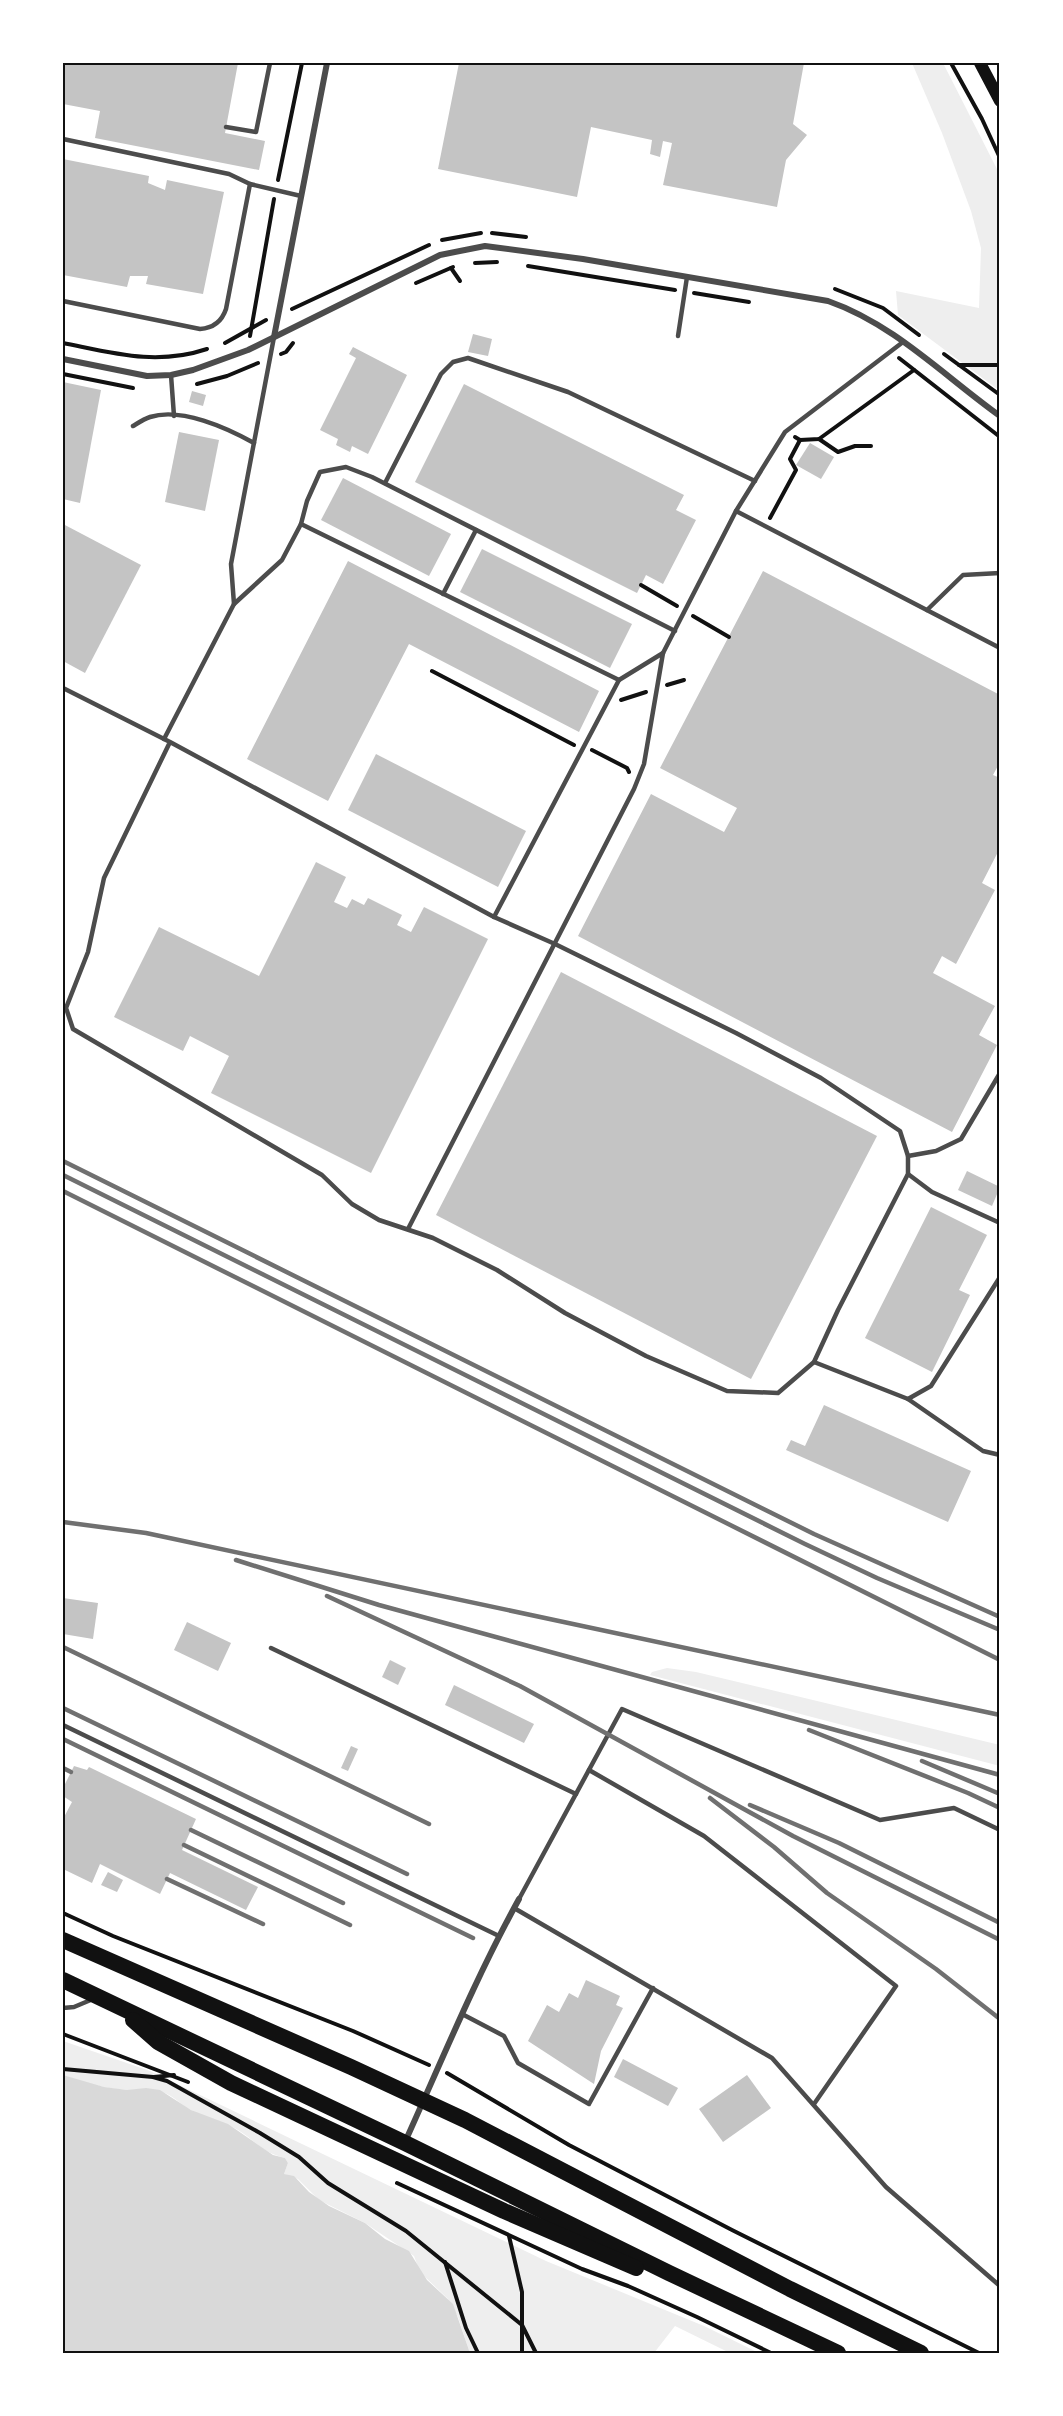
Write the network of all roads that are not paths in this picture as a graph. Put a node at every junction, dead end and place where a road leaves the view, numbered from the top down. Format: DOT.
graph roads {
  1 [pos="270,63"];
  2 [pos="327,63"];
  3 [pos="980,63"];
  4 [pos="1000,100"];
  5 [pos="226,127"];
  6 [pos="63,139"];
  7 [pos="250,183"];
  8 [pos="301,196"];
  9 [pos="687,277"];
  10 [pos="63,302"];
  11 [pos="678,336"];
  12 [pos="274,337"];
  13 [pos="903,342"];
  14 [pos="63,359"];
  15 [pos="171,375"];
  16 [pos="174,416"];
  17 [pos="1000,416"];
  18 [pos="133,426"];
  19 [pos="254,443"];
  20 [pos="755,481"];
  21 [pos="385,483"];
  22 [pos="736,512"];
  23 [pos="301,524"];
  24 [pos="476,530"];
  25 [pos="1000,573"];
  26 [pos="443,594"];
  27 [pos="234,604"];
  28 [pos="927,610"];
  29 [pos="675,631"];
  30 [pos="1000,648"];
  31 [pos="663,653"];
  32 [pos="620,680"];
  33 [pos="63,688"];
  34 [pos="167,740"];
  35 [pos="494,917"];
  36 [pos="555,944"];
  37 [pos="1000,1073"];
  38 [pos="908,1156"];
  39 [pos="908,1174"];
  40 [pos="1000,1223"];
  41 [pos="408,1229"];
  42 [pos="1000,1276"];
  43 [pos="814,1362"];
  44 [pos="908,1399"];
  45 [pos="1000,1455"];
  46 [pos="271,1647"];
  47 [pos="63,1725"];
  48 [pos="589,1770"];
  49 [pos="576,1794"];
  50 [pos="1000,1830"];
  51 [pos="519,1899"];
  52 [pos="514,1908"];
  53 [pos="499,1936"];
  54 [pos="63,1940"];
  55 [pos="63,1980"];
  56 [pos="653,1988"];
  57 [pos="98,1997"];
  58 [pos="119,2007"];
  59 [pos="63,2008"];
  60 [pos="462,2014"];
  61 [pos="424,2101"];
  62 [pos="814,2104"];
  63 [pos="405,2143"];
  64 [pos="669,2273"];
  65 [pos="1000,2286"];
  66 [pos="838,2353"];
  67 [pos="921,2353"];
  1 -- 5 [label="lane"];
  2 -- 8 [label="street"];
  3 -- 4 [label="main road"];
  6 -- 7 [label="lane"];
  7 -- 8 [label="lane"];
  7 -- 10 [label="lane"];
  8 -- 12 [label="street"];
  9 -- 11 [label="lane"];
  9 -- 12 [label="street"];
  9 -- 13 [label="street"];
  12 -- 15 [label="street"];
  12 -- 19 [label="lane"];
  13 -- 17 [label="street"];
  13 -- 20 [label="lane"];
  14 -- 15 [label="street"];
  15 -- 16 [label="lane"];
  16 -- 18 [label="lane"];
  16 -- 19 [label="lane"];
  19 -- 27 [label="lane"];
  20 -- 21 [label="lane"];
  20 -- 22 [label="lane"];
  21 -- 23 [label="lane"];
  21 -- 24 [label="lane"];
  22 -- 28 [label="lane"];
  22 -- 29 [label="lane"];
  23 -- 26 [label="lane"];
  23 -- 27 [label="lane"];
  24 -- 26 [label="lane"];
  24 -- 29 [label="lane"];
  25 -- 28 [label="lane"];
  26 -- 32 [label="lane"];
  27 -- 34 [label="lane"];
  28 -- 30 [label="lane"];
  29 -- 31 [label="lane"];
  31 -- 32 [label="lane"];
  31 -- 36 [label="lane"];
  32 -- 35 [label="lane"];
  33 -- 34 [label="lane"];
  34 -- 35 [label="lane"];
  34 -- 41 [label="lane"];
  35 -- 36 [label="lane"];
  36 -- 38 [label="lane"];
  36 -- 41 [label="lane"];
  37 -- 38 [label="lane"];
  38 -- 39 [label="lane"];
  39 -- 40 [label="lane"];
  39 -- 43 [label="lane"];
  41 -- 43 [label="lane"];
  42 -- 44 [label="lane"];
  43 -- 44 [label="lane"];
  44 -- 45 [label="lane"];
  46 -- 49 [label="lane"];
  47 -- 53 [label="lane"];
  48 -- 49 [label="lane"];
  48 -- 50 [label="lane"];
  48 -- 62 [label="lane"];
  49 -- 51 [label="lane"];
  51 -- 52 [label="street"];
  52 -- 53 [label="street"];
  52 -- 56 [label="lane"];
  53 -- 60 [label="street"];
  54 -- 61 [label="highway"];
  55 -- 57 [label="highway"];
  56 -- 60 [label="lane"];
  56 -- 62 [label="lane"];
  57 -- 58 [label="highway"];
  57 -- 59 [label="lane"];
  58 -- 63 [label="highway"];
  58 -- 64 [label="highway"];
  60 -- 61 [label="street"];
  61 -- 63 [label="street"];
  61 -- 67 [label="highway"];
  62 -- 65 [label="lane"];
  63 -- 64 [label="highway"];
  64 -- 66 [label="highway"];
}
